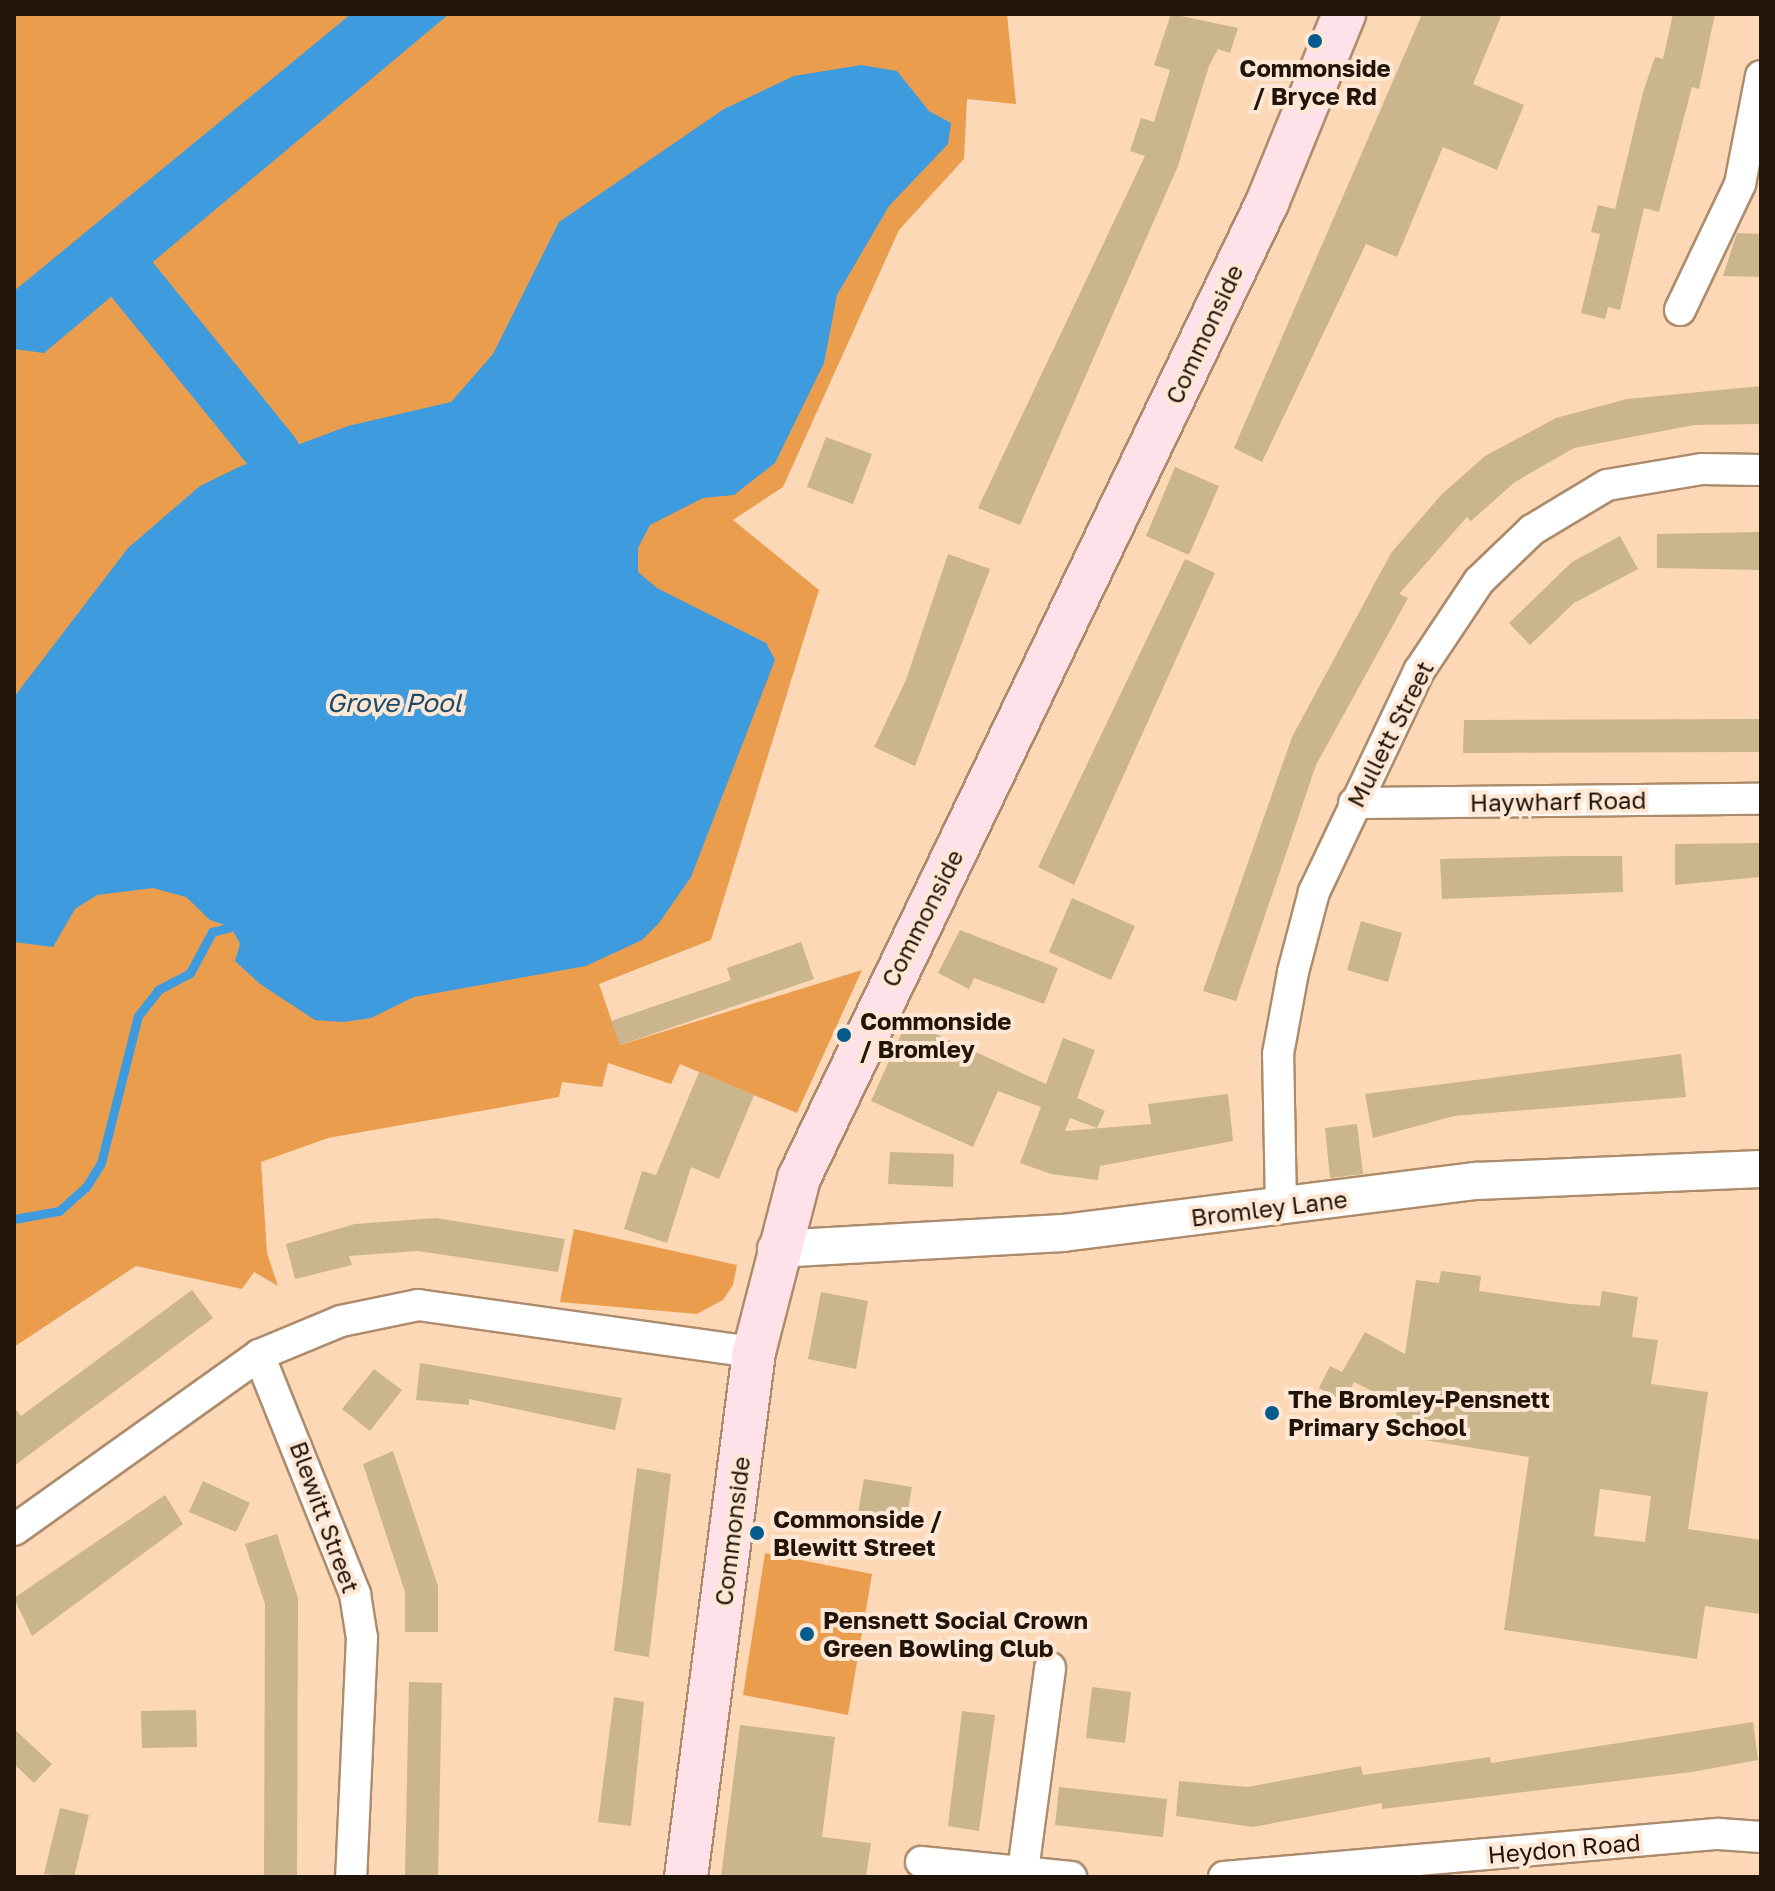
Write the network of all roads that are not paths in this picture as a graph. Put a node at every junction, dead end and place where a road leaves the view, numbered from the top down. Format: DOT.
graph roads {
  1 [pos="1344,14"];
  2 [pos="1761,76"];
  3 [pos="1750,186"];
  4 [pos="1680,310"];
  5 [pos="1761,470"];
  6 [pos="1761,799"];
  7 [pos="1354,803"];
  8 [pos="1761,1169"];
  9 [pos="1281,1206"];
  10 [pos="776,1249"];
  11 [pos="754,1352"];
  12 [pos="259,1355"];
  13 [pos="14,1530"];
  14 [pos="1050,1668"];
  15 [pos="1761,1837"];
  16 [pos="921,1862"];
  17 [pos="1023,1871"];
  18 [pos="351,1877"];
  19 [pos="686,1877"];
  20 [pos="1071,1877"];
  21 [pos="1224,1877"];
  1 -- 10 [label="main road, Commonside"];
  2 -- 3 [label="street"];
  3 -- 4 [label="street"];
  5 -- 7 [label="street, Mullett Street"];
  6 -- 7 [label="street, Haywharf Road"];
  7 -- 9 [label="street, Mullett Street"];
  8 -- 9 [label="street, Bromley Lane"];
  9 -- 10 [label="street, Bromley Lane"];
  10 -- 11 [label="main road, Commonside"];
  11 -- 12 [label="street"];
  11 -- 19 [label="main road, Commonside"];
  12 -- 13 [label="street"];
  12 -- 18 [label="street, Blewitt Street"];
  14 -- 17 [label="street"];
  15 -- 21 [label="street, Heydon Road"];
  16 -- 17 [label="street"];
  17 -- 20 [label="street"];
}
